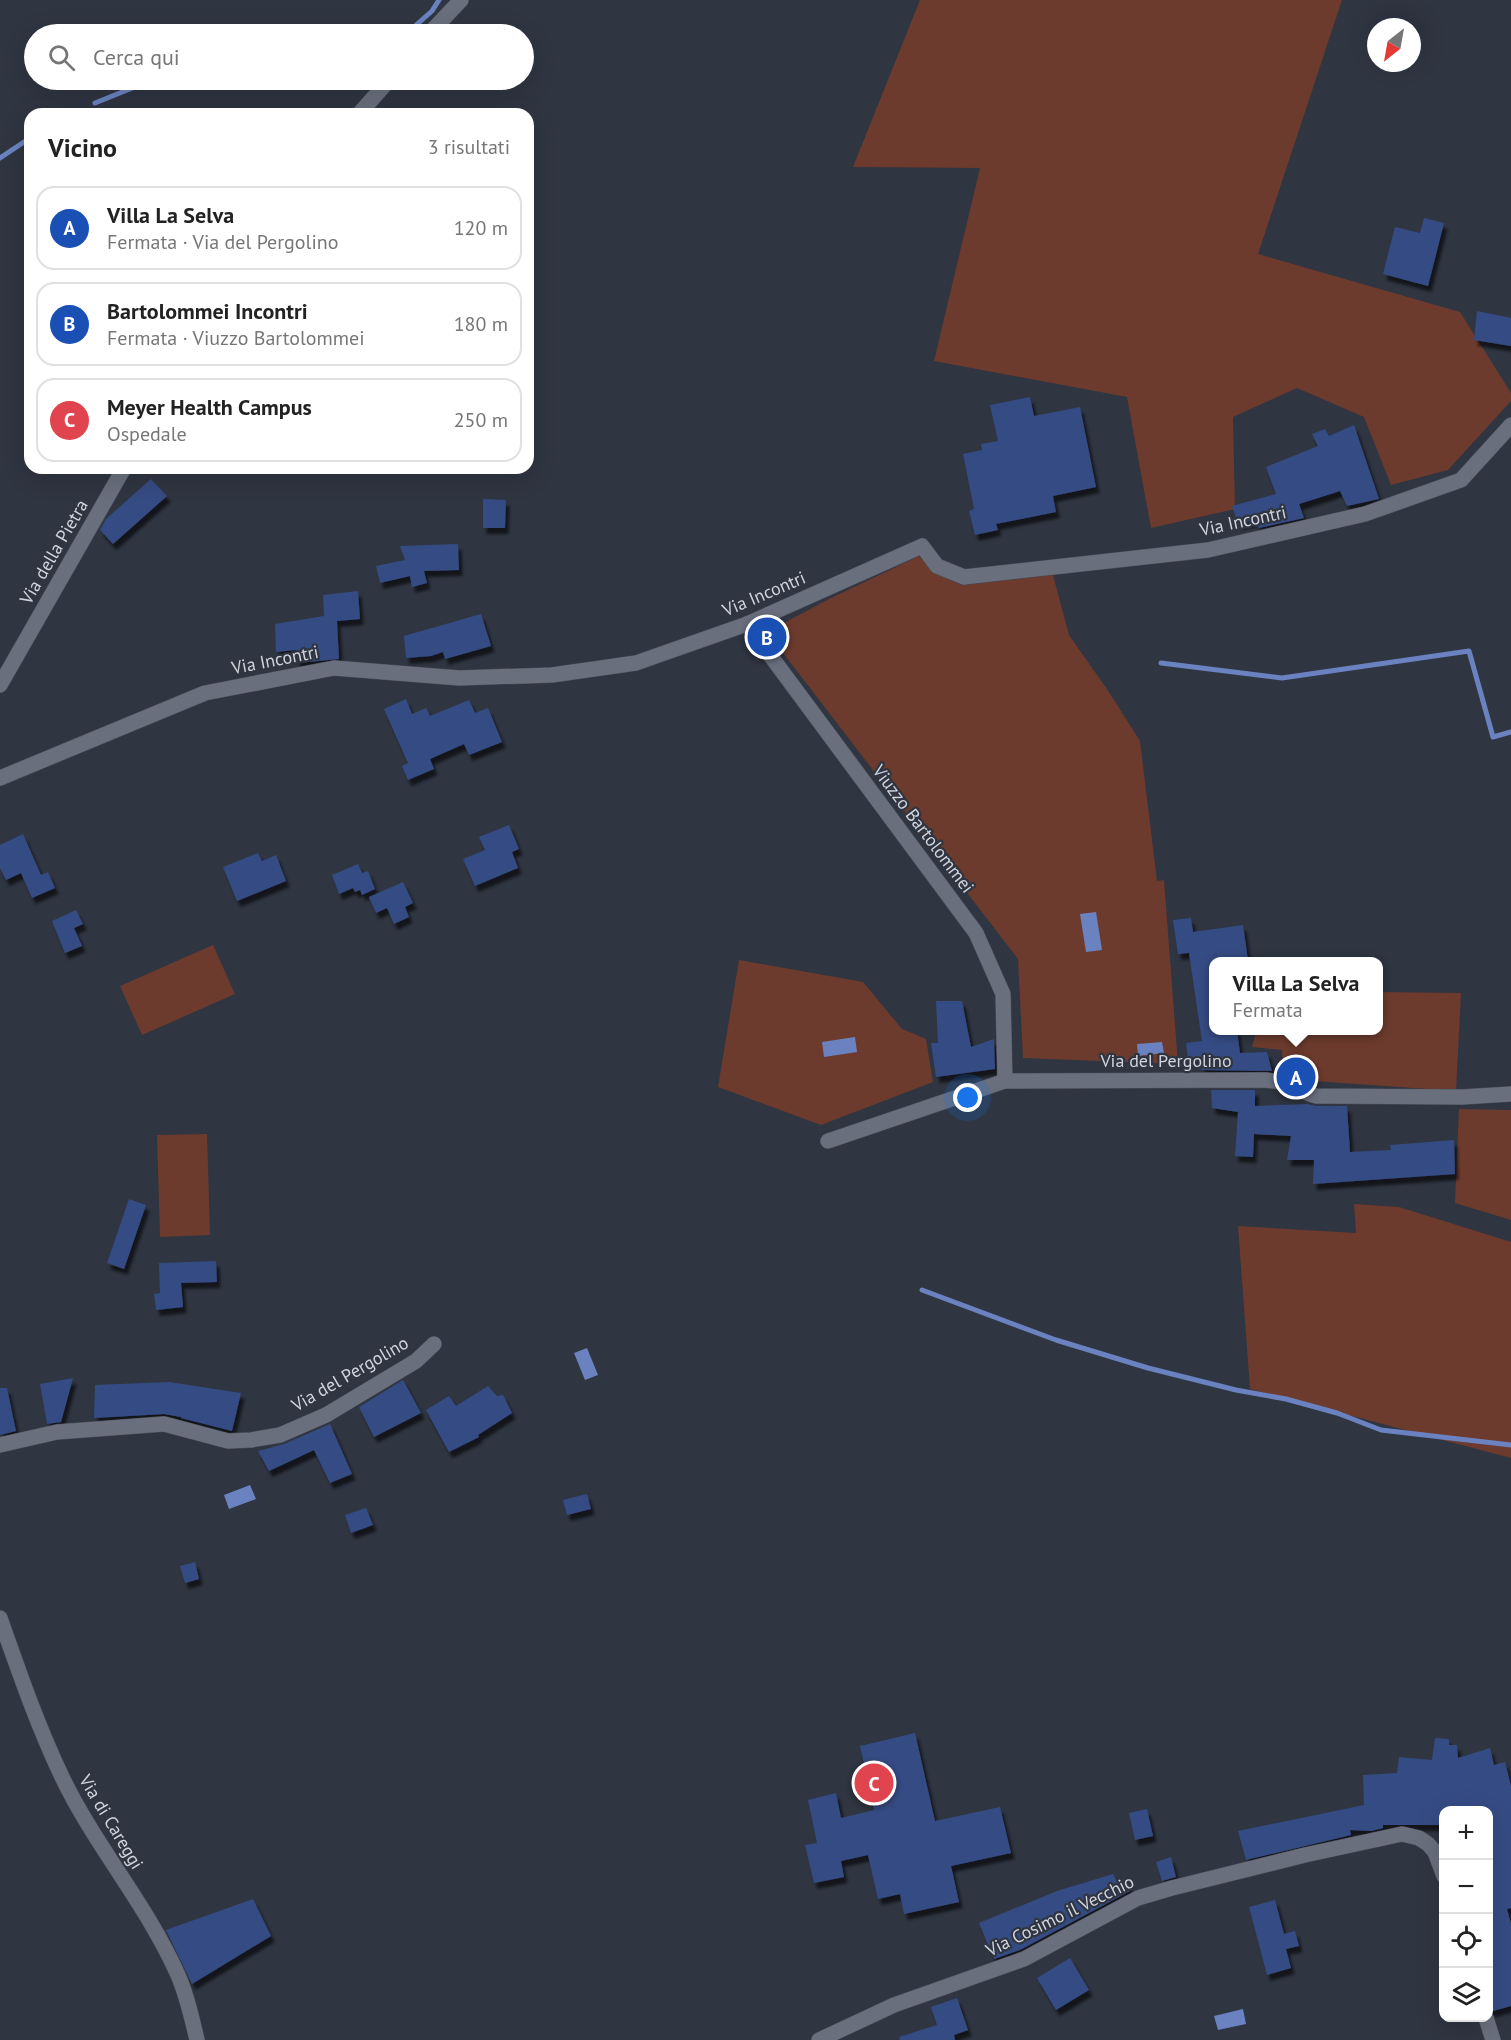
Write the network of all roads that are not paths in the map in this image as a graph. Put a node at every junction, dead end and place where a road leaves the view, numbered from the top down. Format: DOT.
graph roads {
  1 [pos="461,0"];
  2 [pos="438,24"];
  3 [pos="380,90"];
  4 [pos="364,108"];
  5 [pos="1511,425"];
  6 [pos="121,474"];
  7 [pos="747,624"];
  8 [pos="0,685"];
  9 [pos="0,778"];
  10 [pos="1005,1082"];
  11 [pos="1511,1094"];
  12 [pos="828,1141"];
  13 [pos="434,1344"];
  14 [pos="0,1445"];
  15 [pos="0,1618"];
  16 [pos="1439,1864"];
  17 [pos="1487,2022"];
  18 [pos="197,2040"];
  19 [pos="819,2040"];
  20 [pos="1493,2040"];
  1 -- 2 [label="street"];
  3 -- 4 [label="street"];
  5 -- 7 [label="street, Via Incontri"];
  6 -- 8 [label="street, Via della Pietra"];
  7 -- 9 [label="street, Via Incontri"];
  7 -- 10 [label="street, Viuzzo Bartolommei"];
  10 -- 11 [label="street, Via del Pergolino"];
  10 -- 12 [label="street, Via del Pergolino"];
  13 -- 14 [label="street, Via del Pergolino"];
  15 -- 18 [label="street, Via di Careggi"];
  16 -- 19 [label="street, Via Cosimo il Vecchio"];
  17 -- 20 [label="street"];
}
